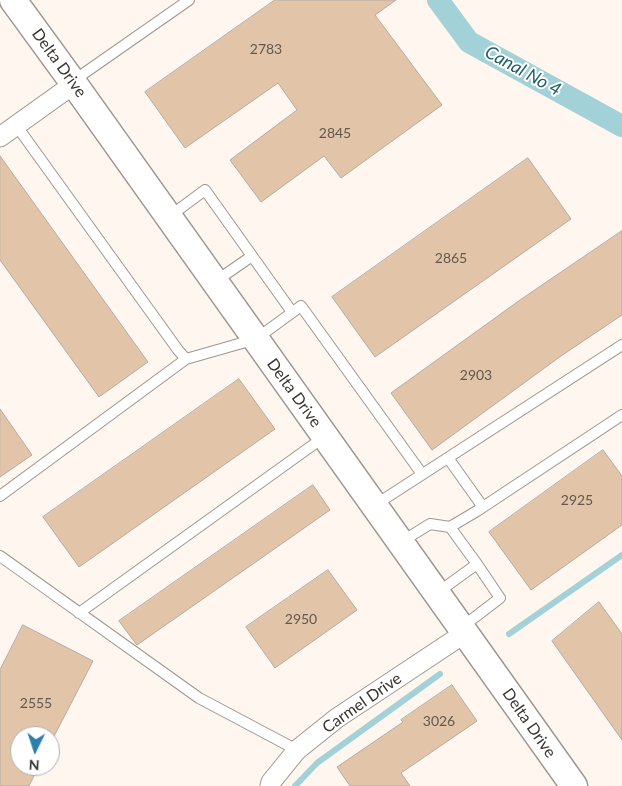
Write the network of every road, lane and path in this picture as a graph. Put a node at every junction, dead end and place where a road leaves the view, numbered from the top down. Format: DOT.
graph roads {
  1 [pos="13,0"];
  2 [pos="189,0"];
  3 [pos="73,83"];
  4 [pos="16,125"];
  5 [pos="0,137"];
  6 [pos="169,217"];
  7 [pos="252,256"];
  8 [pos="215,282"];
  9 [pos="292,312"];
  10 [pos="256,339"];
  11 [pos="622,344"];
  12 [pos="186,359"];
  13 [pos="622,415"];
  14 [pos="325,436"];
  15 [pos="448,458"];
  16 [pos="422,474"];
  17 [pos="0,496"];
  18 [pos="375,505"];
  19 [pos="483,507"];
  20 [pos="450,527"];
  21 [pos="401,542"];
  22 [pos="0,556"];
  23 [pos="477,564"];
  24 [pos="437,593"];
  25 [pos="79,613"];
  26 [pos="463,630"];
  27 [pos="298,750"];
  28 [pos="270,786"];
  29 [pos="574,786"];
  1 -- 3 [label="main road, Delta Drive"];
  2 -- 3 [label="lane"];
  3 -- 4 [label="street"];
  3 -- 6 [label="main road, Delta Drive"];
  4 -- 5 [label="street"];
  4 -- 12 [label="lane"];
  6 -- 7 [label="lane"];
  6 -- 8 [label="main road, Delta Drive"];
  7 -- 8 [label="lane"];
  7 -- 9 [label="lane"];
  8 -- 10 [label="main road, Delta Drive"];
  9 -- 10 [label="lane"];
  9 -- 16 [label="lane"];
  10 -- 12 [label="lane"];
  10 -- 14 [label="main road, Delta Drive"];
  11 -- 15 [label="lane"];
  12 -- 17 [label="lane"];
  13 -- 19 [label="lane"];
  14 -- 18 [label="main road, Delta Drive"];
  14 -- 25 [label="lane"];
  15 -- 16 [label="lane"];
  15 -- 19 [label="lane"];
  16 -- 18 [label="lane"];
  18 -- 21 [label="main road, Delta Drive"];
  19 -- 20 [label="lane"];
  20 -- 21 [label="lane"];
  20 -- 23 [label="lane"];
  21 -- 24 [label="main road, Delta Drive"];
  22 -- 25 [label="lane"];
  23 -- 24 [label="lane"];
  23 -- 26 [label="lane"];
  24 -- 26 [label="main road, Delta Drive"];
  25 -- 27 [label="lane"];
  26 -- 27 [label="street, Carmel Drive"];
  26 -- 29 [label="main road, Delta Drive"];
  27 -- 28 [label="street, Carmel Drive"];
}
